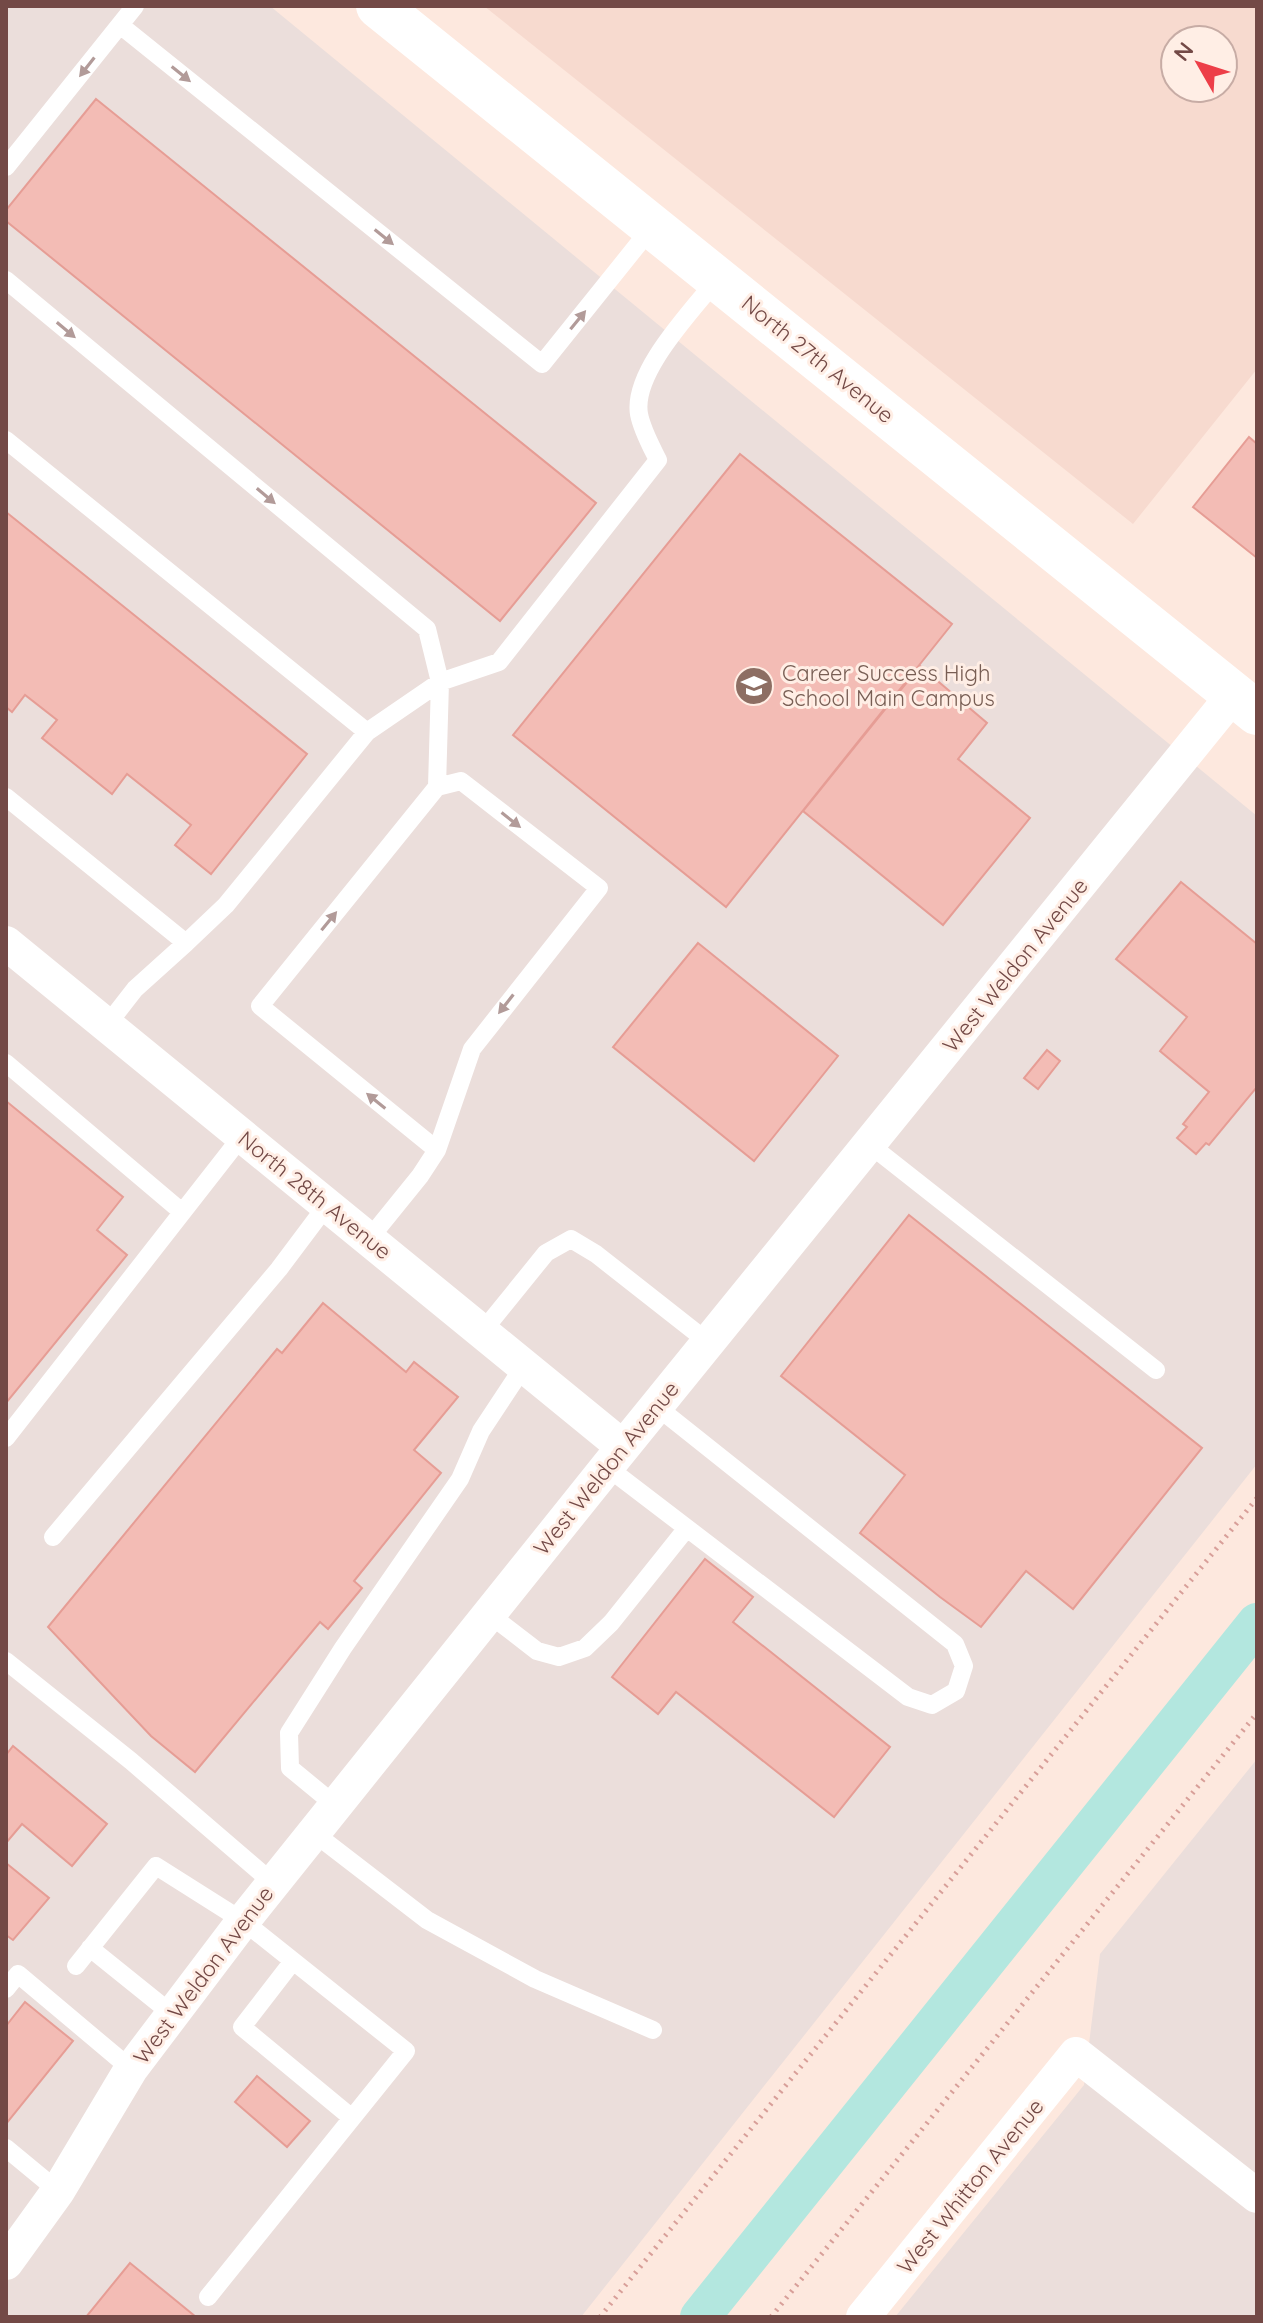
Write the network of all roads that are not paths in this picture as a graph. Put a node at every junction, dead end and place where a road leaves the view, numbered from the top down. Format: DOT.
graph roads {
  1 [pos="135,6"];
  2 [pos="378,6"];
  3 [pos="120,25"];
  4 [pos="6,167"];
  5 [pos="652,227"];
  6 [pos="718,278"];
  7 [pos="6,280"];
  8 [pos="6,440"];
  9 [pos="440,682"];
  10 [pos="1246,703"];
  11 [pos="367,732"];
  12 [pos="437,787"];
  13 [pos="6,797"];
  14 [pos="186,943"];
  15 [pos="8,949"];
  16 [pos="107,1025"];
  17 [pos="6,1063"];
  18 [pos="242,1136"];
  19 [pos="869,1144"];
  20 [pos="437,1150"];
  21 [pos="327,1205"];
  22 [pos="182,1212"];
  23 [pos="369,1239"];
  24 [pos="482,1332"];
  25 [pos="708,1342"];
  26 [pos="524,1366"];
  27 [pos="1156,1370"];
  28 [pos="656,1406"];
  29 [pos="6,1438"];
  30 [pos="615,1457"];
  31 [pos="687,1528"];
  32 [pos="53,1537"];
  33 [pos="489,1614"];
  34 [pos="6,1661"];
  35 [pos="335,1805"];
  36 [pos="314,1833"];
  37 [pos="273,1883"];
  38 [pos="243,1921"];
  39 [pos="90,1948"];
  40 [pos="293,1961"];
  41 [pos="76,1966"];
  42 [pos="6,1989"];
  43 [pos="172,2014"];
  44 [pos="653,2030"];
  45 [pos="131,2069"];
  46 [pos="352,2118"];
  47 [pos="6,2148"];
  48 [pos="58,2191"];
  49 [pos="1257,2196"];
  50 [pos="6,2263"];
  51 [pos="208,2297"];
  52 [pos="863,2317"];
  1 -- 3 [label="lane"];
  2 -- 5 [label="main road, North 27th Avenue"];
  3 -- 4 [label="lane, one-way"];
  3 -- 5 [label="lane, one-way"];
  5 -- 6 [label="main road, North 27th Avenue"];
  6 -- 9 [label="lane"];
  6 -- 10 [label="main road, North 27th Avenue"];
  7 -- 9 [label="lane, one-way"];
  8 -- 11 [label="lane"];
  9 -- 11 [label="lane"];
  9 -- 12 [label="lane"];
  10 -- 19 [label="street, West Weldon Avenue"];
  11 -- 14 [label="lane"];
  20 -- 12 [label="lane, one-way"];
  12 -- 20 [label="lane, one-way"];
  13 -- 14 [label="lane"];
  14 -- 16 [label="lane"];
  15 -- 16 [label="street, North 28th Avenue"];
  16 -- 18 [label="street, North 28th Avenue"];
  17 -- 22 [label="lane"];
  18 -- 21 [label="street, North 28th Avenue"];
  18 -- 22 [label="lane"];
  19 -- 25 [label="street, West Weldon Avenue"];
  19 -- 27 [label="lane"];
  20 -- 23 [label="lane"];
  21 -- 23 [label="street, North 28th Avenue"];
  21 -- 32 [label="lane"];
  22 -- 29 [label="lane"];
  23 -- 24 [label="street, North 28th Avenue"];
  24 -- 25 [label="lane"];
  24 -- 26 [label="street, North 28th Avenue"];
  25 -- 28 [label="street, West Weldon Avenue"];
  26 -- 30 [label="street, North 28th Avenue"];
  26 -- 35 [label="lane"];
  28 -- 30 [label="street, West Weldon Avenue"];
  28 -- 31 [label="lane"];
  30 -- 31 [label="lane"];
  30 -- 33 [label="street, West Weldon Avenue"];
  31 -- 33 [label="lane"];
  33 -- 35 [label="street, West Weldon Avenue"];
  34 -- 37 [label="lane"];
  35 -- 36 [label="street, West Weldon Avenue"];
  36 -- 37 [label="street, West Weldon Avenue"];
  36 -- 44 [label="lane"];
  37 -- 38 [label="street, West Weldon Avenue"];
  38 -- 39 [label="lane"];
  38 -- 40 [label="lane"];
  38 -- 43 [label="street, West Weldon Avenue"];
  39 -- 41 [label="lane"];
  39 -- 43 [label="lane"];
  40 -- 46 [label="lane"];
  40 -- 46 [label="lane"];
  42 -- 45 [label="lane"];
  43 -- 45 [label="street, West Weldon Avenue"];
  45 -- 48 [label="street, West Weldon Avenue"];
  46 -- 51 [label="lane"];
  47 -- 48 [label="lane"];
  48 -- 50 [label="street, West Weldon Avenue"];
  49 -- 52 [label="street, West Whitton Avenue"];
}
